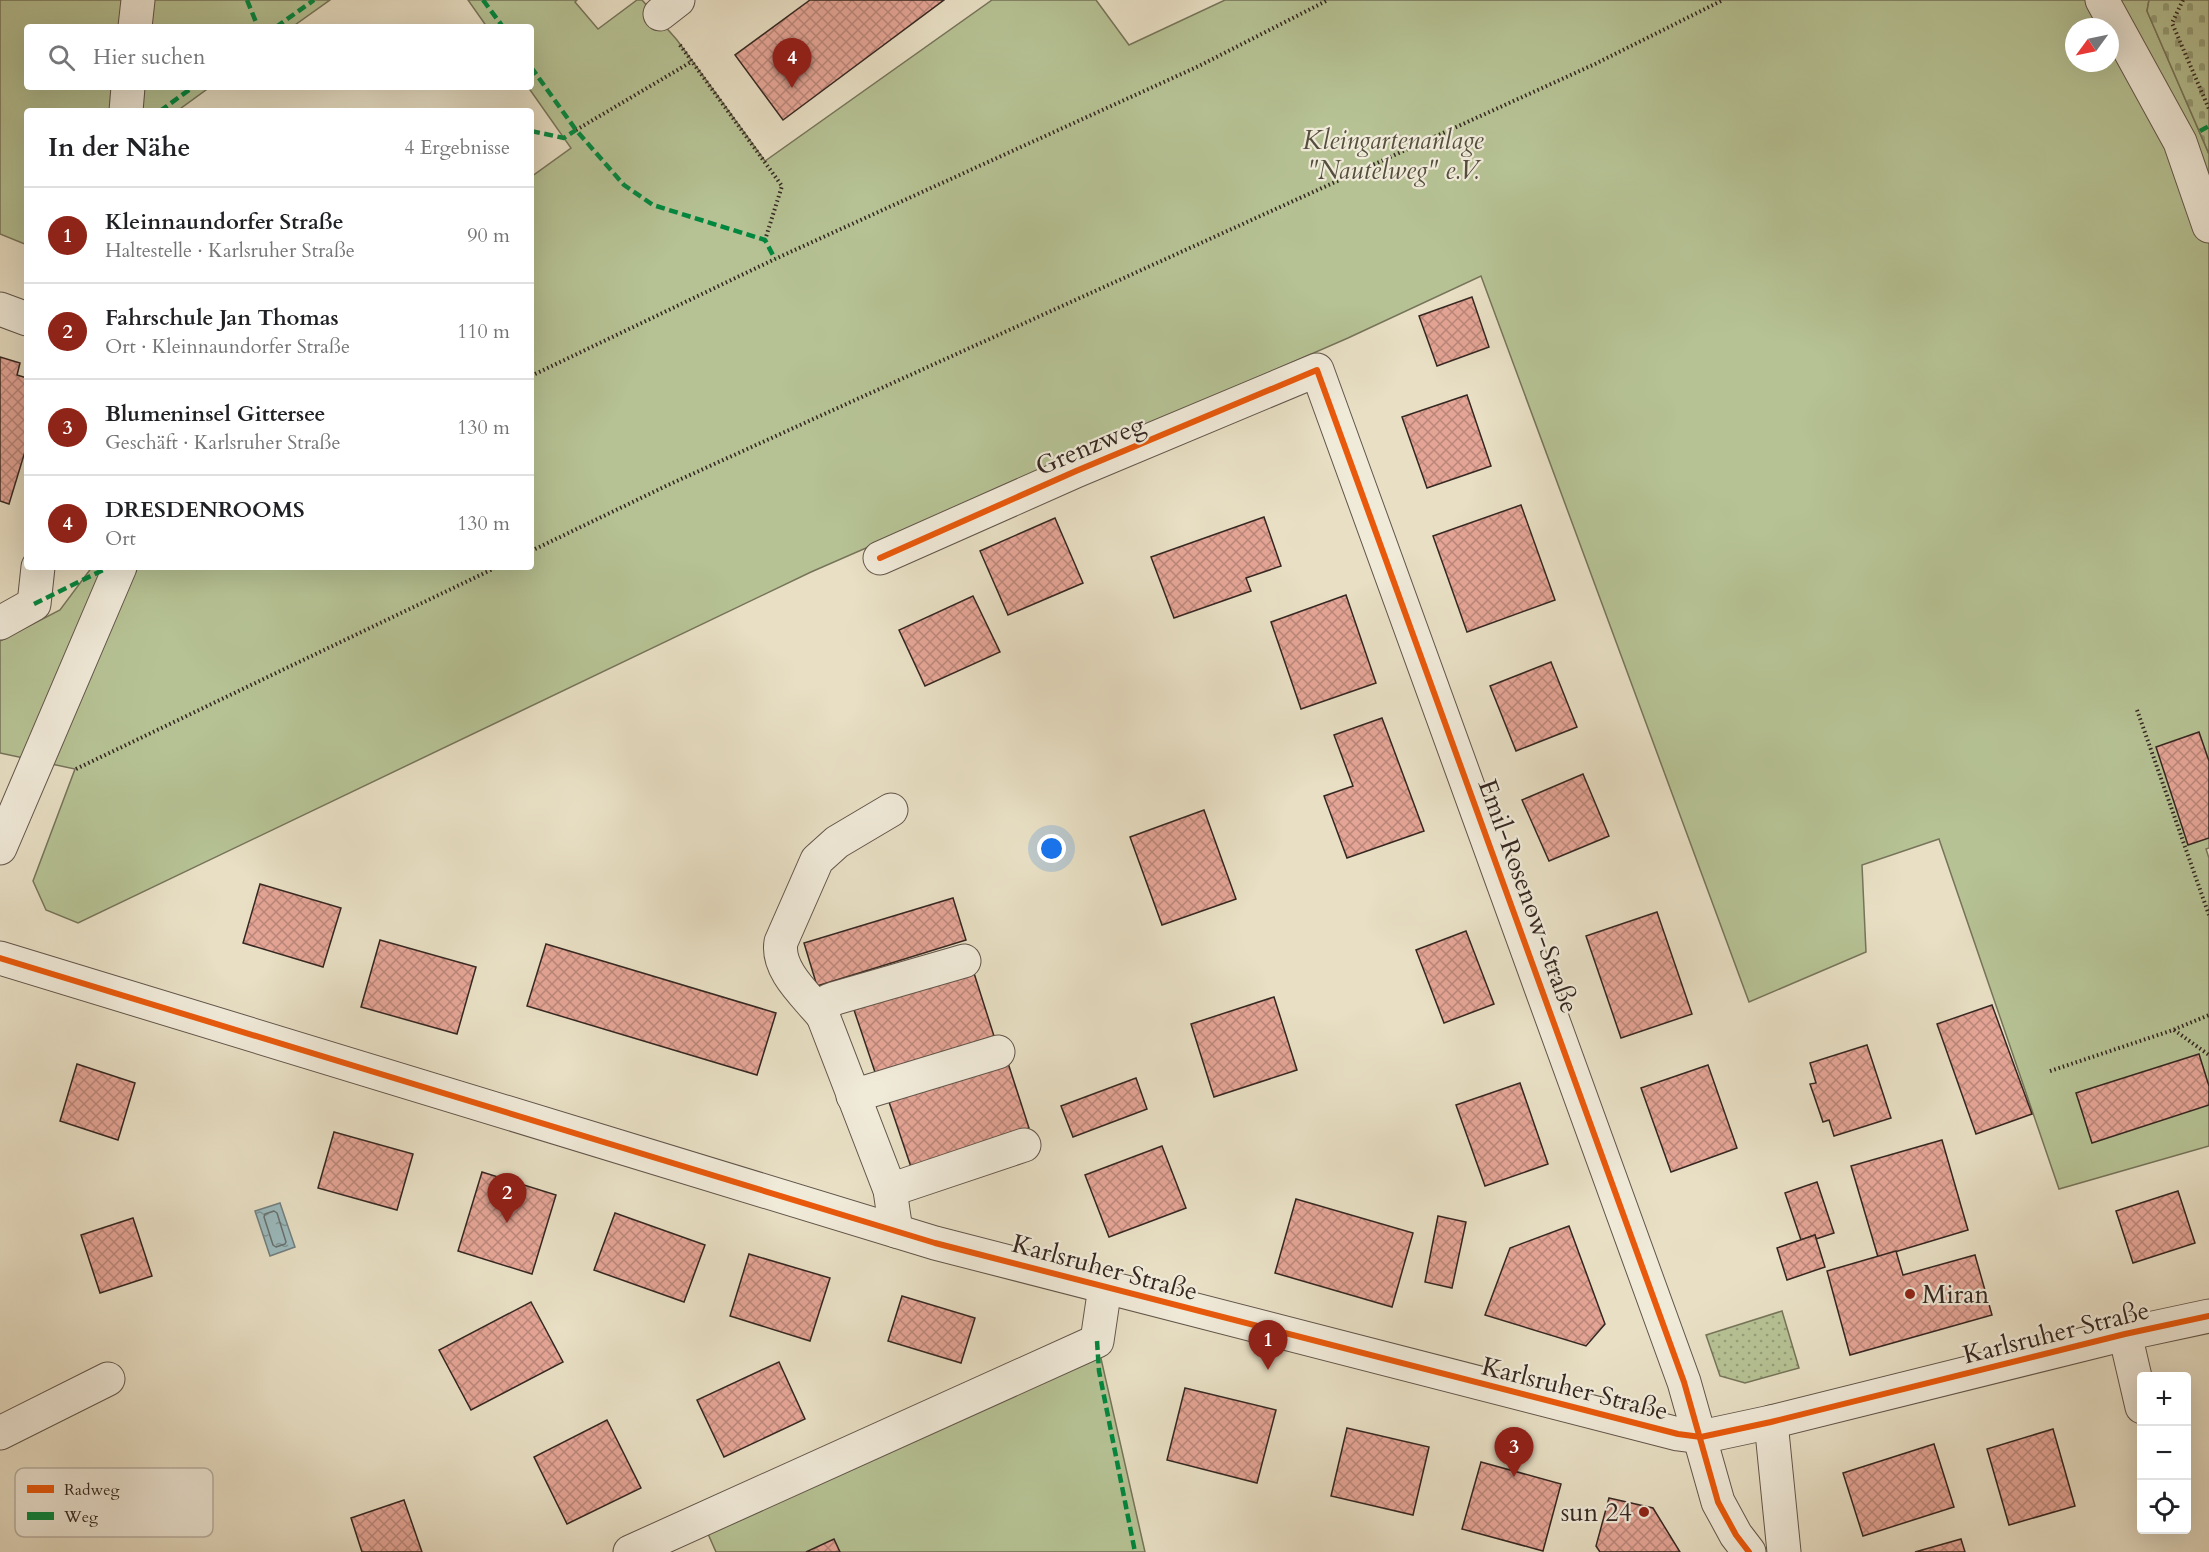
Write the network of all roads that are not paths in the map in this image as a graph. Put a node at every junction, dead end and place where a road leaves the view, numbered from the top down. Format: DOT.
graph roads {
  1 [pos="138,0"];
  2 [pos="2102,0"];
  3 [pos="135,24"];
  4 [pos="128,90"];
  5 [pos="126,108"];
  6 [pos="2196,127"];
  7 [pos="2209,226"];
  8 [pos="0,309"];
  9 [pos="24,319"];
  10 [pos="1317,370"];
  11 [pos="880,558"];
  12 [pos="38,570"];
  13 [pos="119,570"];
  14 [pos="0,623"];
  15 [pos="891,810"];
  16 [pos="0,848"];
  17 [pos="0,958"];
  18 [pos="964,961"];
  19 [pos="823,1016"];
  20 [pos="998,1052"];
  21 [pos="853,1096"];
  22 [pos="1024,1145"];
  23 [pos="890,1190"];
  24 [pos="896,1231"];
  25 [pos="1105,1287"];
  26 [pos="2209,1316"];
  27 [pos="2125,1334"];
  28 [pos="108,1379"];
  29 [pos="2137,1386"];
  30 [pos="1771,1422"];
  31 [pos="0,1433"];
  32 [pos="1701,1437"];
  33 [pos="630,1552"];
  34 [pos="1749,1552"];
  35 [pos="1784,1552"];
  1 -- 3 [label="street"];
  2 -- 6 [label="street"];
  4 -- 5 [label="street"];
  6 -- 7 [label="street"];
  8 -- 9 [label="street"];
  10 -- 11 [label="street, Grenzweg"];
  10 -- 32 [label="street, Emil-Rosenow-Straße"];
  12 -- 14 [label="street"];
  13 -- 16 [label="street"];
  15 -- 19 [label="street"];
  17 -- 24 [label="street, Karlsruher Straße"];
  18 -- 19 [label="street"];
  19 -- 21 [label="street"];
  20 -- 21 [label="street"];
  21 -- 23 [label="street"];
  22 -- 23 [label="street"];
  23 -- 24 [label="street"];
  24 -- 25 [label="street, Karlsruher Straße"];
  25 -- 32 [label="street, Karlsruher Straße"];
  25 -- 33 [label="street"];
  26 -- 27 [label="street, Karlsruher Straße"];
  27 -- 29 [label="street"];
  27 -- 30 [label="street, Karlsruher Straße"];
  28 -- 31 [label="street"];
  30 -- 32 [label="street, Karlsruher Straße"];
  30 -- 35 [label="street"];
  32 -- 34 [label="street, Emil-Rosenow-Straße"];
}
